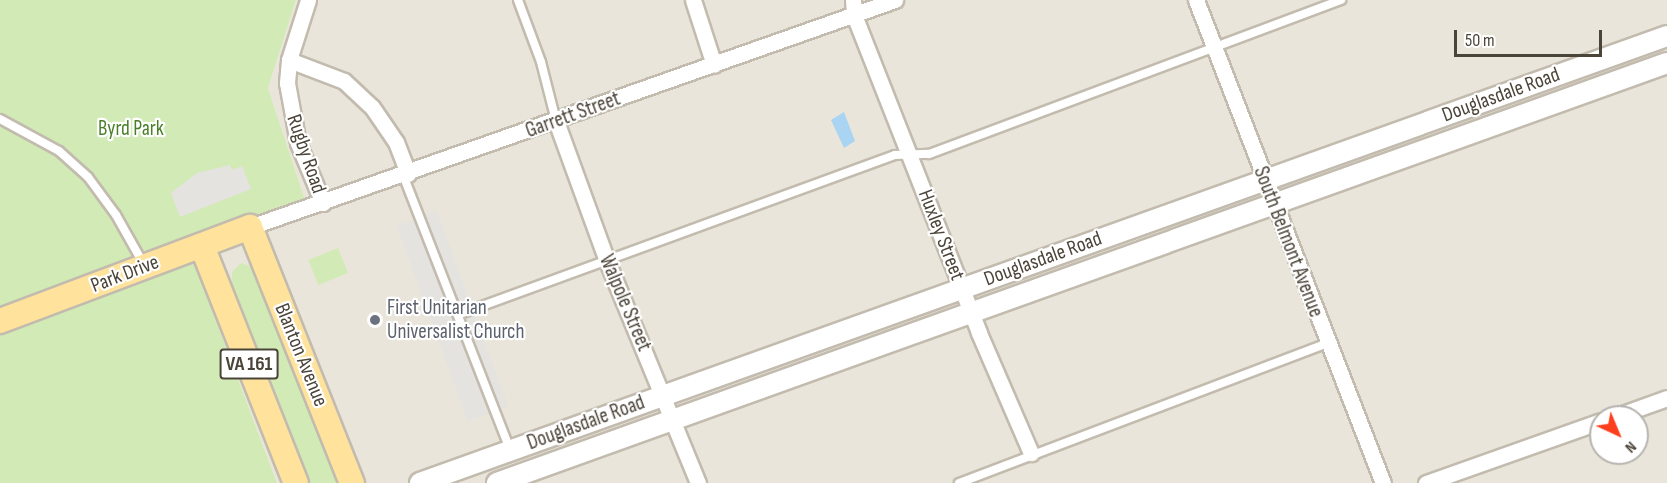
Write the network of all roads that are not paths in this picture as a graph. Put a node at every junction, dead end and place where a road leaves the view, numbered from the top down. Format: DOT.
graph roads {
  1 [pos="308,0"];
  2 [pos="518,0"];
  3 [pos="693,0"];
  4 [pos="895,0"];
  5 [pos="1197,0"];
  6 [pos="1341,0"];
  7 [pos="852,5"];
  8 [pos="1667,36"];
  9 [pos="1216,48"];
  10 [pos="290,60"];
  11 [pos="1667,63"];
  12 [pos="714,64"];
  13 [pos="0,119"];
  14 [pos="556,121"];
  15 [pos="911,155"];
  16 [pos="406,174"];
  17 [pos="1264,180"];
  18 [pos="323,203"];
  19 [pos="1273,204"];
  20 [pos="250,228"];
  21 [pos="202,246"];
  22 [pos="607,261"];
  23 [pos="145,267"];
  24 [pos="962,289"];
  25 [pos="971,312"];
  26 [pos="460,314"];
  27 [pos="0,321"];
  28 [pos="1327,343"];
  29 [pos="664,395"];
  30 [pos="1667,398"];
  31 [pos="1647,405"];
  32 [pos="673,419"];
  33 [pos="1589,426"];
  34 [pos="511,450"];
  35 [pos="1031,453"];
  36 [pos="525,478"];
  37 [pos="296,483"];
  38 [pos="352,483"];
  39 [pos="420,483"];
  40 [pos="497,483"];
  41 [pos="698,483"];
  42 [pos="959,483"];
  43 [pos="1383,483"];
  44 [pos="1426,483"];
  1 -- 10 [label="street, Rugby Road"];
  2 -- 14 [label="lane"];
  3 -- 12 [label="street"];
  4 -- 7 [label="street, Garrett Street"];
  5 -- 9 [label="street, South Belmont Avenue"];
  6 -- 9 [label="lane"];
  7 -- 12 [label="street, Garrett Street"];
  7 -- 15 [label="street, Huxley Street"];
  8 -- 17 [label="street, Douglasdale Road"];
  9 -- 15 [label="lane"];
  9 -- 17 [label="street, South Belmont Avenue"];
  10 -- 16 [label="street"];
  10 -- 18 [label="street, Rugby Road"];
  11 -- 19 [label="street, Douglasdale Road"];
  12 -- 14 [label="street, Garrett Street"];
  13 -- 23 [label="lane"];
  14 -- 16 [label="street, Garrett Street"];
  14 -- 22 [label="street, Walpole Street"];
  15 -- 22 [label="lane"];
  15 -- 24 [label="street, Huxley Street"];
  16 -- 18 [label="street, Garrett Street"];
  16 -- 26 [label="lane"];
  17 -- 19 [label="street, South Belmont Avenue"];
  17 -- 24 [label="street, Douglasdale Road"];
  18 -- 20 [label="street, Garrett Street"];
  19 -- 25 [label="street, Douglasdale Road"];
  19 -- 28 [label="street, South Belmont Avenue"];
  20 -- 21 [label="main road, Park Drive"];
  20 -- 38 [label="main road, Blanton Avenue / VA 161"];
  21 -- 23 [label="main road, Park Drive"];
  21 -- 37 [label="main road, VA 161"];
  22 -- 26 [label="lane"];
  22 -- 29 [label="street, Walpole Street"];
  23 -- 27 [label="main road, Park Drive"];
  24 -- 25 [label="street, Huxley Street"];
  24 -- 29 [label="street, Douglasdale Road"];
  25 -- 32 [label="street, Douglasdale Road"];
  25 -- 35 [label="street, Huxley Street"];
  26 -- 34 [label="lane"];
  28 -- 35 [label="lane"];
  28 -- 43 [label="street, South Belmont Avenue"];
  29 -- 32 [label="street, Walpole Street"];
  29 -- 34 [label="street, Douglasdale Road"];
  30 -- 31 [label="street"];
  32 -- 36 [label="street, Douglasdale Road"];
  32 -- 41 [label="street, Walpole Street"];
  33 -- 44 [label="street"];
  34 -- 39 [label="street, Douglasdale Road"];
  35 -- 42 [label="lane"];
  36 -- 40 [label="street, Douglasdale Road"];
}
